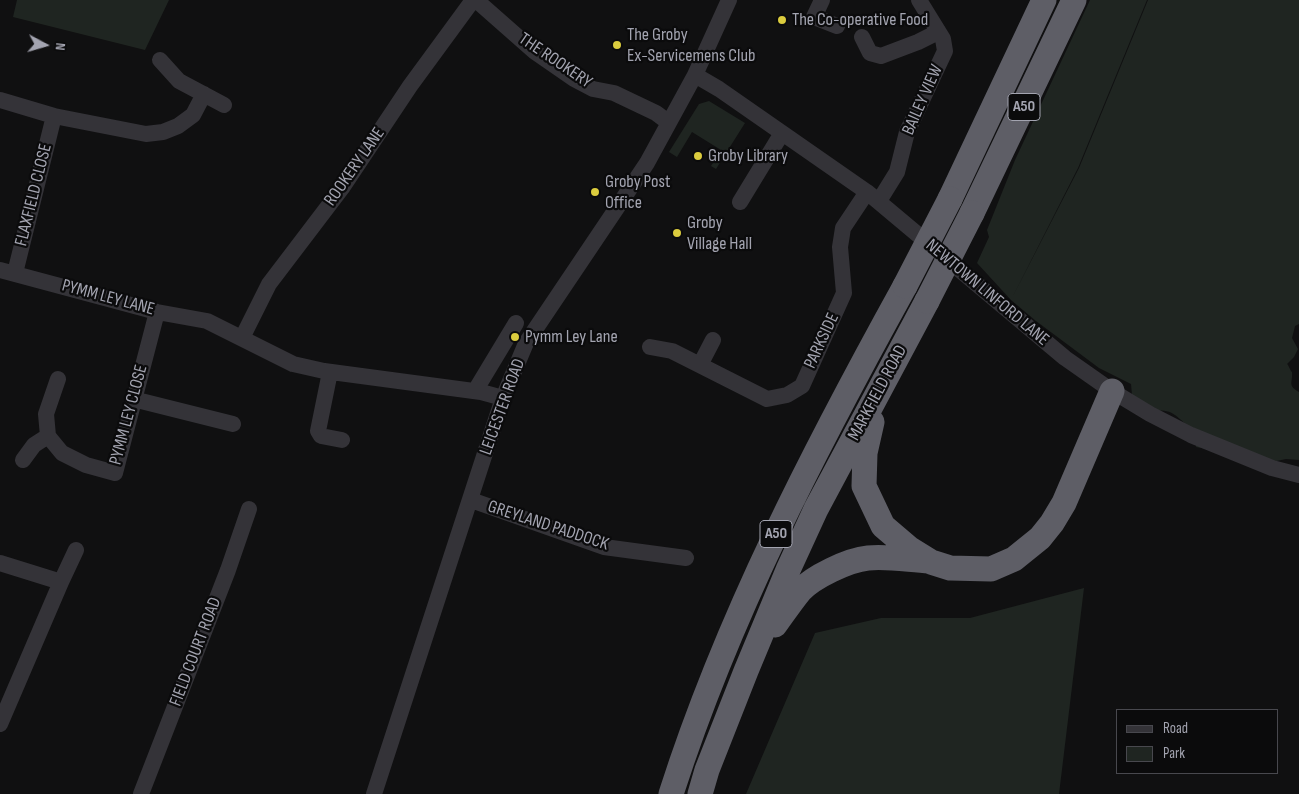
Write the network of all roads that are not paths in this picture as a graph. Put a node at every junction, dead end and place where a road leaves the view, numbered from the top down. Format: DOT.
graph roads {
  1 [pos="474,0"];
  2 [pos="729,0"];
  3 [pos="822,0"];
  4 [pos="919,0"];
  5 [pos="1044,0"];
  6 [pos="1074,0"];
  7 [pos="837,26"];
  8 [pos="938,32"];
  9 [pos="862,37"];
  10 [pos="160,60"];
  11 [pos="695,75"];
  12 [pos="204,94"];
  13 [pos="0,100"];
  14 [pos="224,105"];
  15 [pos="54,116"];
  16 [pos="668,122"];
  17 [pos="782,133"];
  18 [pos="873,196"];
  19 [pos="740,202"];
  20 [pos="7,271"];
  21 [pos="157,312"];
  22 [pos="516,324"];
  23 [pos="242,338"];
  24 [pos="713,340"];
  25 [pos="650,347"];
  26 [pos="700,365"];
  27 [pos="330,372"];
  28 [pos="58,379"];
  29 [pos="881,387"];
  30 [pos="475,391"];
  31 [pos="1112,391"];
  32 [pos="503,398"];
  33 [pos="133,399"];
  34 [pos="233,424"];
  35 [pos="48,436"];
  36 [pos="342,440"];
  37 [pos="23,460"];
  38 [pos="1299,475"];
  39 [pos="469,505"];
  40 [pos="249,509"];
  41 [pos="76,550"];
  42 [pos="686,558"];
  43 [pos="931,562"];
  44 [pos="0,563"];
  45 [pos="657,566"];
  46 [pos="60,582"];
  47 [pos="746,671"];
  48 [pos="0,724"];
  49 [pos="141,794"];
  50 [pos="374,794"];
  51 [pos="670,794"];
  52 [pos="700,794"];
  1 -- 16 [label="street, THE ROOKERY"];
  1 -- 23 [label="street, ROOKERY LANE"];
  2 -- 11 [label="street, LEICESTER ROAD"];
  3 -- 7 [label="street"];
  4 -- 8 [label="street, BAILEY VIEW"];
  5 -- 51 [label="highway, MARKFIELD ROAD / A50, bridge"];
  6 -- 29 [label="highway, MARKFIELD ROAD / A50, bridge"];
  8 -- 9 [label="street"];
  8 -- 18 [label="street, BAILEY VIEW"];
  10 -- 12 [label="street"];
  11 -- 16 [label="street, LEICESTER ROAD"];
  11 -- 17 [label="street, NEWTOWN LINFORD LANE"];
  12 -- 14 [label="street"];
  12 -- 15 [label="street"];
  13 -- 15 [label="street"];
  15 -- 20 [label="street, FLAXFIELD CLOSE"];
  16 -- 32 [label="street, LEICESTER ROAD"];
  17 -- 18 [label="street, NEWTOWN LINFORD LANE"];
  17 -- 19 [label="street"];
  18 -- 26 [label="street, PARKSIDE"];
  18 -- 31 [label="street, NEWTOWN LINFORD LANE"];
  20 -- 21 [label="street, PYMM LEY LANE"];
  21 -- 23 [label="street, PYMM LEY LANE"];
  21 -- 33 [label="street, PYMM LEY CLOSE"];
  22 -- 30 [label="street"];
  23 -- 27 [label="street, PYMM LEY LANE"];
  24 -- 26 [label="street"];
  25 -- 26 [label="street, PARKSIDE"];
  27 -- 30 [label="street, PYMM LEY LANE"];
  27 -- 36 [label="street"];
  28 -- 35 [label="street"];
  29 -- 43 [label="highway"];
  29 -- 47 [label="highway, MARKFIELD ROAD / A50"];
  30 -- 32 [label="street, PYMM LEY LANE"];
  31 -- 38 [label="street, NEWTOWN LINFORD LANE"];
  31 -- 43 [label="highway"];
  32 -- 39 [label="street, LEICESTER ROAD"];
  33 -- 34 [label="street"];
  33 -- 35 [label="street, PYMM LEY CLOSE"];
  35 -- 37 [label="street"];
  39 -- 42 [label="street, GREYLAND PADDOCK"];
  39 -- 45 [label="street"];
  39 -- 50 [label="street, LEICESTER ROAD"];
  40 -- 49 [label="street, FIELD COURT ROAD"];
  41 -- 46 [label="street"];
  43 -- 47 [label="highway"];
  44 -- 46 [label="street"];
  46 -- 48 [label="street"];
  47 -- 52 [label="highway, MARKFIELD ROAD / A50"];
}
